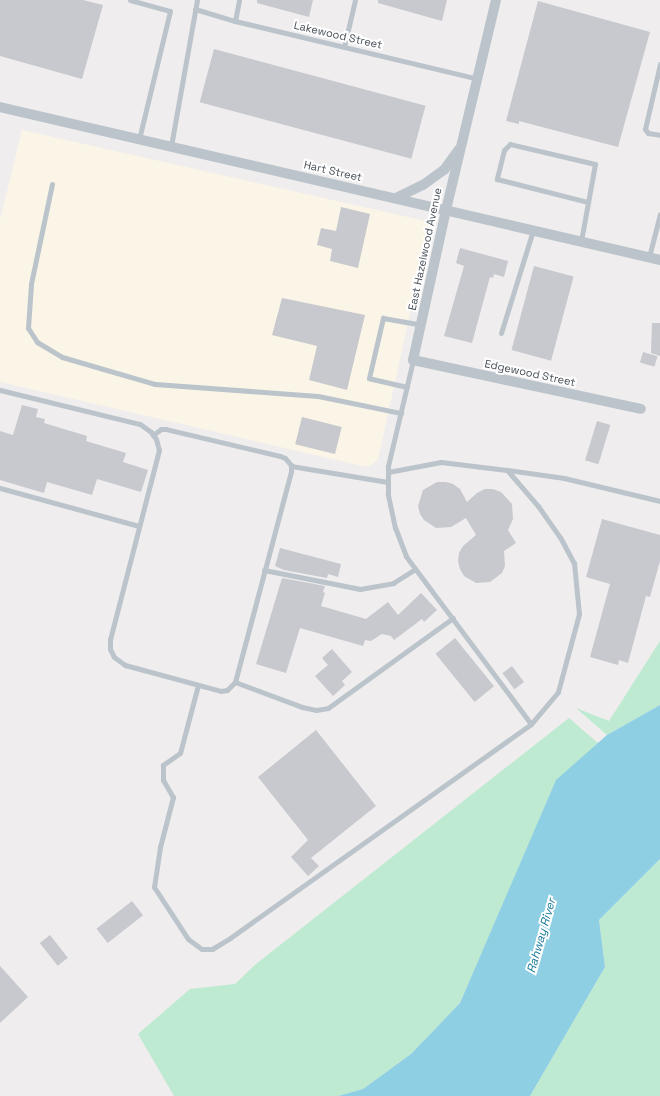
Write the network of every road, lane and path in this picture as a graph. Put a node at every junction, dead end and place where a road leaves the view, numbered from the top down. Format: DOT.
graph roads {
  1 [pos="130,0"];
  2 [pos="197,0"];
  3 [pos="239,0"];
  4 [pos="355,0"];
  5 [pos="496,0"];
  6 [pos="195,9"];
  7 [pos="235,21"];
  8 [pos="344,47"];
  9 [pos="660,64"];
  10 [pos="478,79"];
  11 [pos="0,107"];
  12 [pos="660,135"];
  13 [pos="139,139"];
  14 [pos="462,144"];
  15 [pos="171,146"];
  16 [pos="52,184"];
  17 [pos="396,198"];
  18 [pos="588,202"];
  19 [pos="446,210"];
  20 [pos="660,214"];
  21 [pos="533,230"];
  22 [pos="581,241"];
  23 [pos="649,257"];
  24 [pos="660,260"];
  25 [pos="421,325"];
  26 [pos="501,333"];
  27 [pos="413,360"];
  28 [pos="407,387"];
  29 [pos="0,390"];
  30 [pos="642,409"];
  31 [pos="401,413"];
  32 [pos="153,435"];
  33 [pos="291,466"];
  34 [pos="508,470"];
  35 [pos="388,472"];
  36 [pos="388,482"];
  37 [pos="0,488"];
  38 [pos="660,501"];
  39 [pos="139,526"];
  40 [pos="416,569"];
  41 [pos="264,570"];
  42 [pos="452,618"];
  43 [pos="235,682"];
  44 [pos="198,685"];
  45 [pos="531,724"];
  1 -- 13 [label="lane"];
  2 -- 6 [label="lane"];
  3 -- 7 [label="lane"];
  4 -- 8 [label="lane"];
  5 -- 10 [label="street, East Hazelwood Avenue"];
  6 -- 7 [label="lane, Lakewood Street"];
  6 -- 15 [label="lane"];
  7 -- 8 [label="lane, Lakewood Street"];
  8 -- 10 [label="lane, Lakewood Street"];
  9 -- 12 [label="lane"];
  10 -- 14 [label="street, East Hazelwood Avenue"];
  11 -- 13 [label="street, Hart Street"];
  13 -- 15 [label="street, Hart Street"];
  14 -- 17 [label="street, East Hazelwood Avenue"];
  14 -- 19 [label="street, East Hazelwood Avenue"];
  15 -- 17 [label="street, Hart Street"];
  16 -- 31 [label="lane"];
  17 -- 19 [label="street, Hart Street"];
  18 -- 18 [label="lane"];
  18 -- 22 [label="lane"];
  19 -- 21 [label="street, Hart Street"];
  19 -- 25 [label="street, East Hazelwood Avenue"];
  20 -- 23 [label="lane"];
  21 -- 22 [label="street, Hart Street"];
  21 -- 26 [label="lane"];
  22 -- 23 [label="street, Hart Street"];
  23 -- 24 [label="street, Hart Street"];
  25 -- 27 [label="street, East Hazelwood Avenue"];
  25 -- 28 [label="lane"];
  27 -- 28 [label="lane"];
  27 -- 30 [label="street, Edgewood Street"];
  28 -- 31 [label="lane"];
  29 -- 32 [label="lane"];
  31 -- 35 [label="lane"];
  32 -- 33 [label="lane"];
  32 -- 39 [label="lane"];
  33 -- 36 [label="lane"];
  33 -- 41 [label="lane"];
  34 -- 35 [label="lane"];
  34 -- 38 [label="lane"];
  34 -- 45 [label="lane"];
  35 -- 36 [label="lane"];
  36 -- 40 [label="lane"];
  37 -- 39 [label="lane"];
  39 -- 44 [label="lane"];
  40 -- 41 [label="lane"];
  40 -- 42 [label="lane"];
  41 -- 43 [label="lane"];
  42 -- 43 [label="lane"];
  42 -- 45 [label="lane"];
  43 -- 44 [label="lane"];
  44 -- 45 [label="lane"];
}
